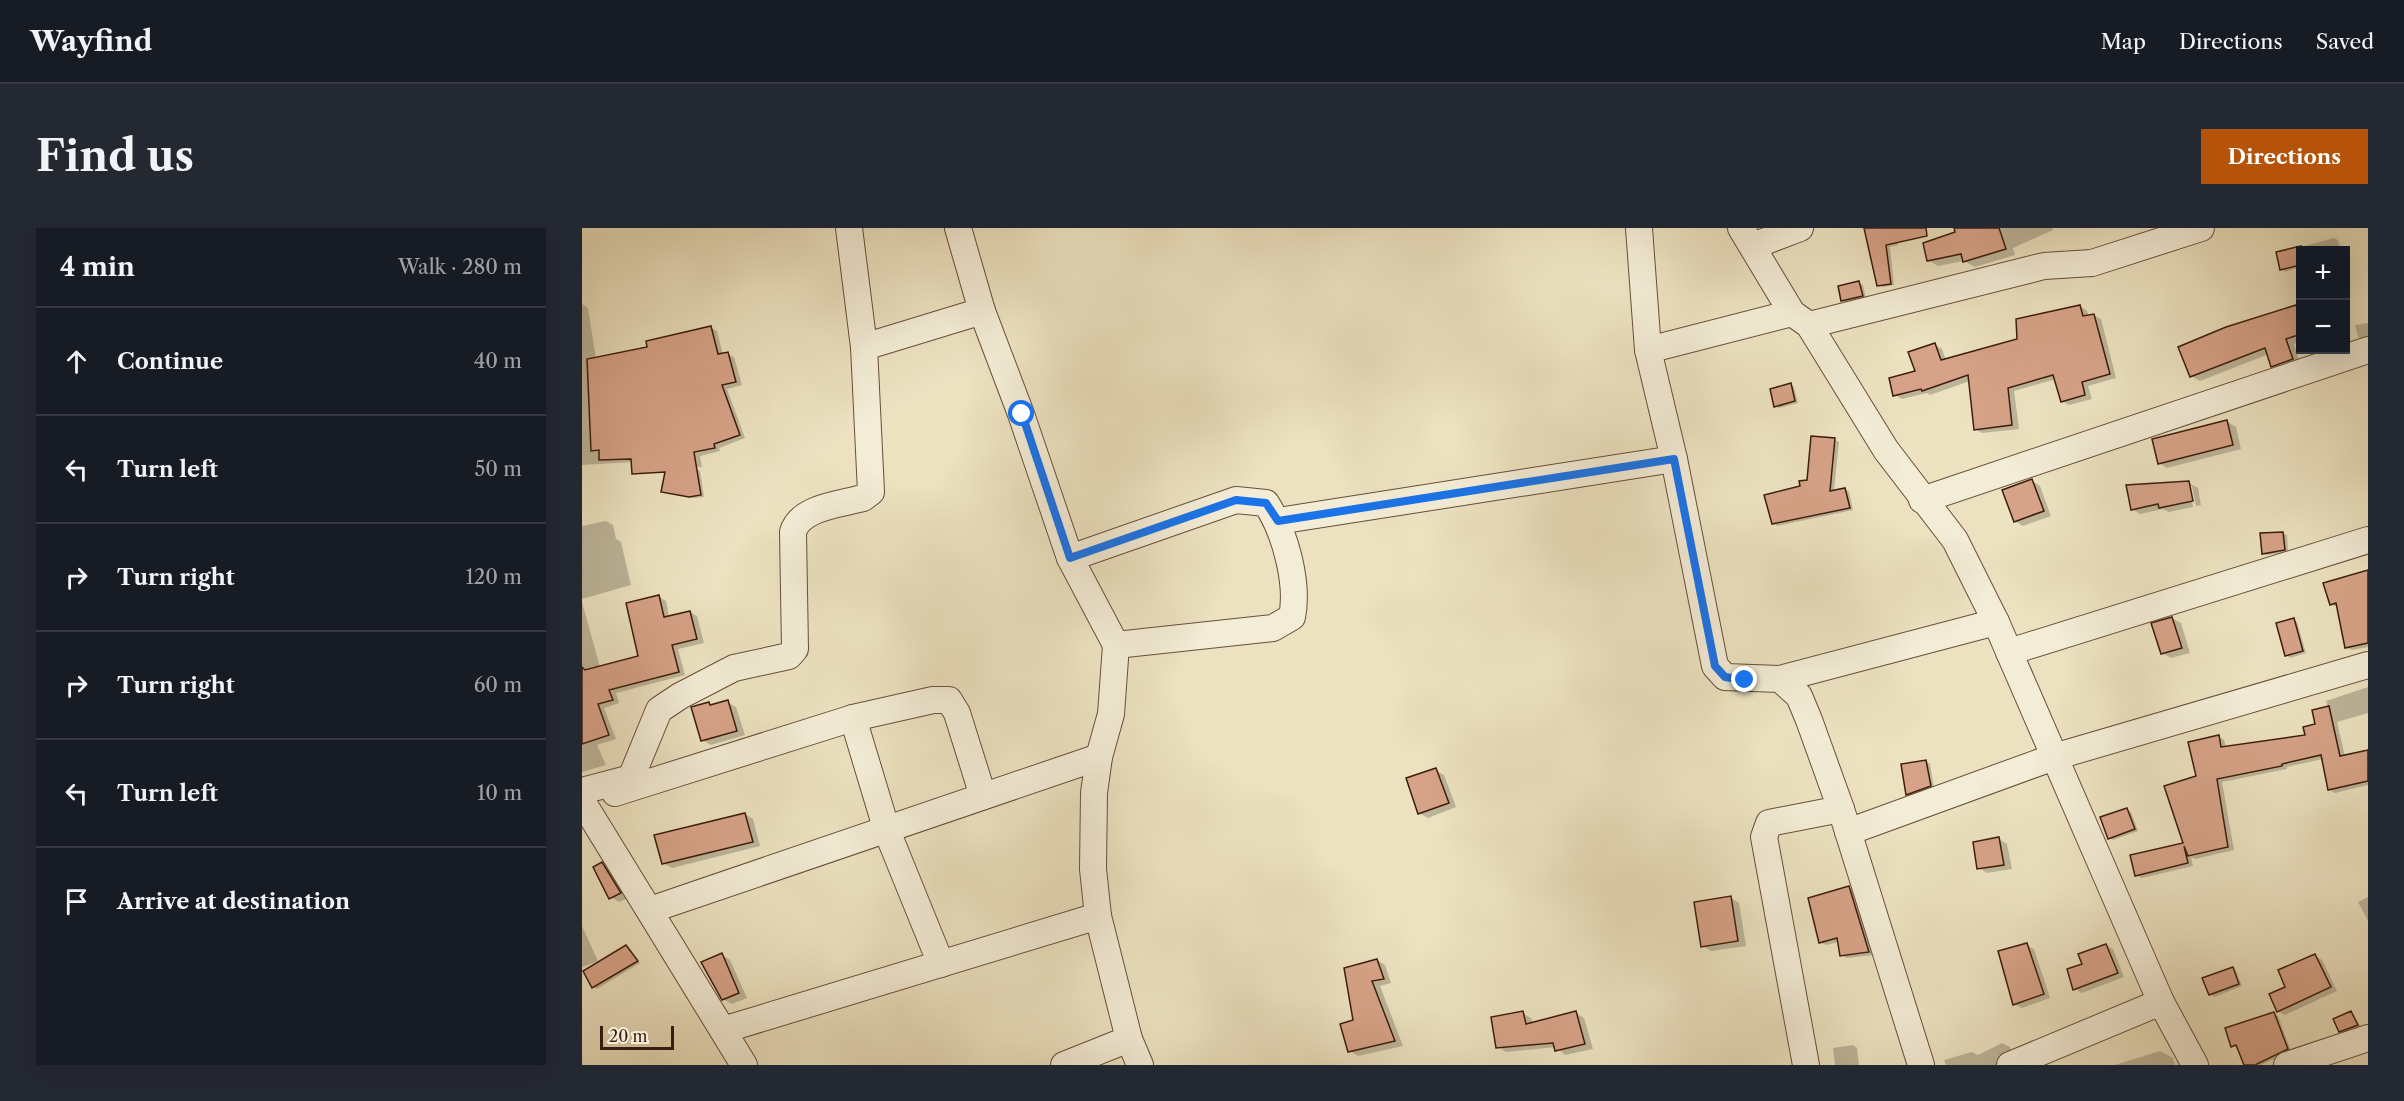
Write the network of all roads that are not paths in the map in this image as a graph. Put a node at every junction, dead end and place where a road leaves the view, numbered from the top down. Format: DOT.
graph roads {
  1 [pos="849,228"];
  2 [pos="958,228"];
  3 [pos="1640,228"];
  4 [pos="1800,228"];
  5 [pos="2201,228"];
  6 [pos="1747,237"];
  7 [pos="982,311"];
  8 [pos="1801,319"];
  9 [pos="864,347"];
  10 [pos="1648,350"];
  11 [pos="2368,350"];
  12 [pos="1674,459"];
  13 [pos="1922,500"];
  14 [pos="1278,521"];
  15 [pos="2368,540"];
  16 [pos="1070,558"];
  17 [pos="1996,622"];
  18 [pos="1116,645"];
  19 [pos="2009,652"];
  20 [pos="2368,664"];
  21 [pos="1780,679"];
  22 [pos="853,718"];
  23 [pos="1099,757"];
  24 [pos="2054,757"];
  25 [pos="983,796"];
  26 [pos="582,798"];
  27 [pos="1844,820"];
  28 [pos="886,831"];
  29 [pos="650,910"];
  30 [pos="1098,916"];
  31 [pos="941,964"];
  32 [pos="2161,1002"];
  33 [pos="723,1030"];
  34 [pos="2368,1038"];
  35 [pos="1129,1039"];
  36 [pos="744,1065"];
  37 [pos="1064,1065"];
  38 [pos="1140,1065"];
  39 [pos="1806,1065"];
  40 [pos="1921,1065"];
  41 [pos="2010,1065"];
  42 [pos="2195,1065"];
  43 [pos="2287,1065"];
  1 -- 9 [label="street"];
  2 -- 7 [label="street"];
  3 -- 10 [label="street"];
  4 -- 6 [label="street"];
  5 -- 8 [label="street"];
  6 -- 8 [label="street"];
  7 -- 9 [label="street"];
  7 -- 16 [label="street"];
  8 -- 10 [label="street"];
  8 -- 13 [label="street"];
  9 -- 26 [label="street"];
  10 -- 12 [label="street"];
  11 -- 13 [label="street"];
  12 -- 14 [label="street"];
  12 -- 21 [label="street"];
  13 -- 17 [label="street"];
  14 -- 16 [label="street"];
  14 -- 18 [label="street"];
  15 -- 19 [label="street"];
  16 -- 18 [label="street"];
  17 -- 19 [label="street"];
  17 -- 21 [label="street"];
  18 -- 23 [label="street"];
  19 -- 24 [label="street"];
  20 -- 24 [label="street"];
  21 -- 27 [label="street"];
  22 -- 25 [label="street"];
  22 -- 26 [label="street"];
  22 -- 28 [label="street"];
  23 -- 25 [label="street"];
  23 -- 30 [label="street"];
  24 -- 27 [label="street"];
  24 -- 32 [label="street"];
  25 -- 28 [label="street"];
  26 -- 29 [label="street"];
  27 -- 39 [label="street"];
  27 -- 40 [label="street"];
  28 -- 29 [label="street"];
  28 -- 31 [label="street"];
  29 -- 33 [label="street"];
  30 -- 31 [label="street"];
  30 -- 35 [label="street"];
  31 -- 33 [label="street"];
  32 -- 41 [label="street"];
  32 -- 42 [label="street"];
  33 -- 36 [label="street"];
  34 -- 43 [label="street"];
  35 -- 37 [label="street"];
  35 -- 38 [label="street"];
}
